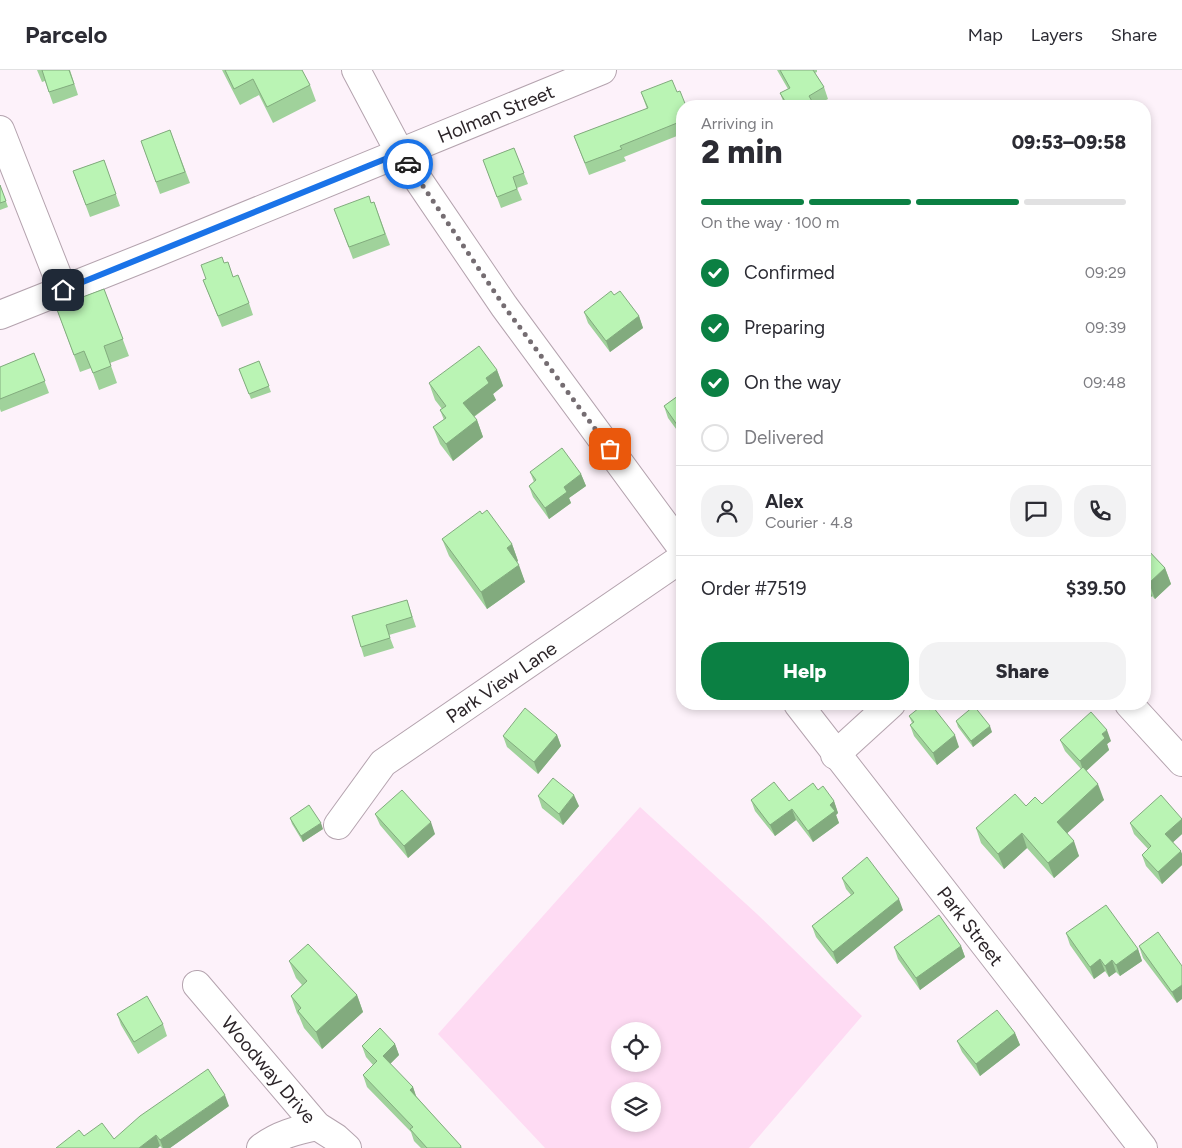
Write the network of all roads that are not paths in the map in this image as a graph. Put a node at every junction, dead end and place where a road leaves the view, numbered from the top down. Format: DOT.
graph roads {
  1 [pos="356,70"];
  2 [pos="602,70"];
  3 [pos="0,130"];
  4 [pos="400,153"];
  5 [pos="63,290"];
  6 [pos="0,315"];
  7 [pos="676,540"];
  8 [pos="676,562"];
  9 [pos="802,710"];
  10 [pos="884,710"];
  11 [pos="1134,710"];
  12 [pos="835,755"];
  13 [pos="1182,762"];
  14 [pos="338,825"];
  15 [pos="198,984"];
  16 [pos="317,1126"];
  17 [pos="262,1148"];
  18 [pos="347,1148"];
  19 [pos="1143,1148"];
  1 -- 4 [label="street"];
  2 -- 4 [label="street, Holman Street"];
  3 -- 5 [label="street"];
  4 -- 5 [label="street, Holman Street"];
  4 -- 7 [label="street"];
  5 -- 6 [label="street, Holman Street"];
  8 -- 14 [label="street, Park View Lane"];
  9 -- 12 [label="street, Park Street"];
  10 -- 12 [label="street"];
  11 -- 13 [label="street"];
  12 -- 19 [label="street, Park Street"];
  15 -- 16 [label="street, Woodway Drive"];
  16 -- 17 [label="street"];
  16 -- 18 [label="street, Woodway Drive"];
}
